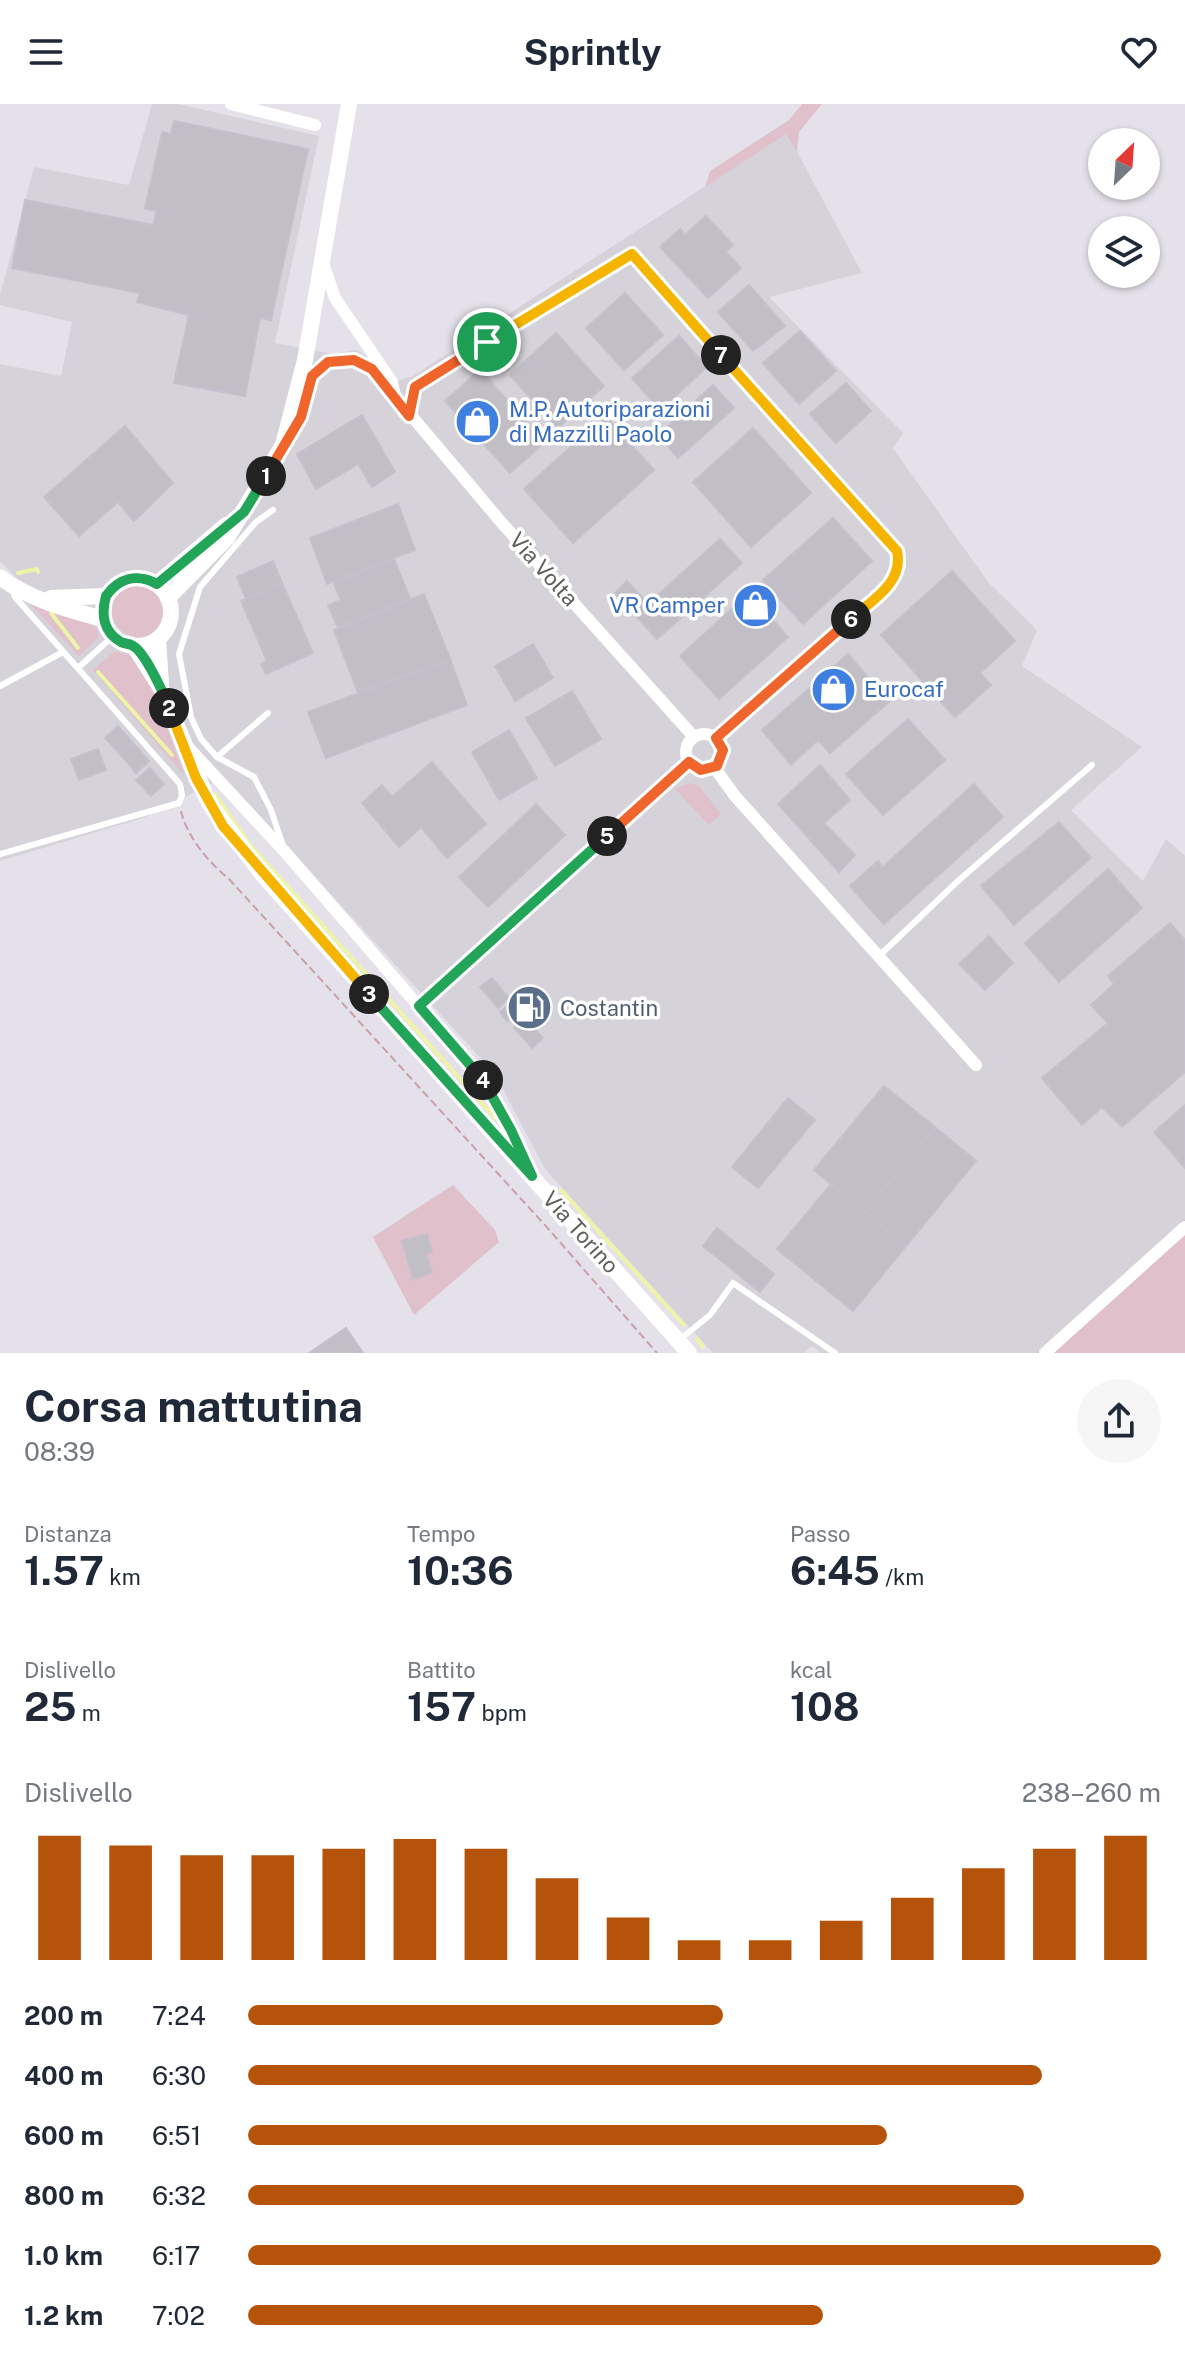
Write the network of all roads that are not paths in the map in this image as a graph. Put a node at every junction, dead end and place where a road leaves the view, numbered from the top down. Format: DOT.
graph roads {
  1 [pos="231,104"];
  2 [pos="349,104"];
  3 [pos="315,125"];
  4 [pos="322,259"];
  5 [pos="396,399"];
  6 [pos="409,416"];
  7 [pos="283,445"];
  8 [pos="273,510"];
  9 [pos="244,512"];
  10 [pos="5,581"];
  11 [pos="157,584"];
  12 [pos="34,594"];
  13 [pos="106,596"];
  14 [pos="168,598"];
  15 [pos="103,619"];
  16 [pos="113,636"];
  17 [pos="158,639"];
  18 [pos="134,646"];
  19 [pos="63,652"];
  20 [pos="78,668"];
  21 [pos="0,686"];
  22 [pos="162,690"];
  23 [pos="268,713"];
  24 [pos="694,737"];
  25 [pos="716,738"];
  26 [pos="181,740"];
  27 [pos="217,757"];
  28 [pos="689,762"];
  29 [pos="1092,765"];
  30 [pos="714,767"];
  31 [pos="286,853"];
  32 [pos="0,854"];
  33 [pos="879,956"];
  34 [pos="419,1006"];
  35 [pos="976,1065"];
  36 [pos="532,1176"];
  37 [pos="1185,1227"];
  38 [pos="684,1347"];
  39 [pos="835,1353"];
  40 [pos="1045,1353"];
  1 -- 3 [label="street"];
  2 -- 4 [label="street"];
  4 -- 5 [label="street, Via Volta"];
  4 -- 7 [label="street"];
  5 -- 6 [label="street, Via Volta"];
  5 -- 7 [label="street, Via Volta"];
  6 -- 24 [label="street, Via Volta"];
  6 -- 25 [label="street"];
  7 -- 9 [label="street"];
  8 -- 27 [label="lane"];
  9 -- 11 [label="street"];
  9 -- 14 [label="street"];
  10 -- 12 [label="street"];
  10 -- 19 [label="lane"];
  11 -- 13 [label="street"];
  11 -- 14 [label="street"];
  12 -- 13 [label="street"];
  12 -- 15 [label="street"];
  13 -- 15 [label="street"];
  14 -- 17 [label="street, Via Torino"];
  15 -- 16 [label="street"];
  16 -- 18 [label="street"];
  16 -- 20 [label="lane"];
  17 -- 18 [label="street"];
  17 -- 22 [label="street, Via Torino"];
  18 -- 22 [label="street, Via Torino"];
  19 -- 20 [label="lane"];
  19 -- 21 [label="lane"];
  20 -- 32 [label="lane"];
  22 -- 26 [label="street, Via Torino"];
  23 -- 27 [label="lane"];
  24 -- 25 [label="street"];
  24 -- 28 [label="street"];
  25 -- 30 [label="street"];
  26 -- 31 [label="street"];
  26 -- 36 [label="street, Via Torino"];
  27 -- 31 [label="lane"];
  28 -- 30 [label="street"];
  28 -- 34 [label="street"];
  29 -- 33 [label="lane"];
  30 -- 33 [label="street"];
  31 -- 34 [label="street"];
  33 -- 35 [label="street"];
  34 -- 36 [label="street"];
  36 -- 38 [label="street, Via Torino"];
  37 -- 40 [label="street"];
  38 -- 39 [label="lane"];
}
